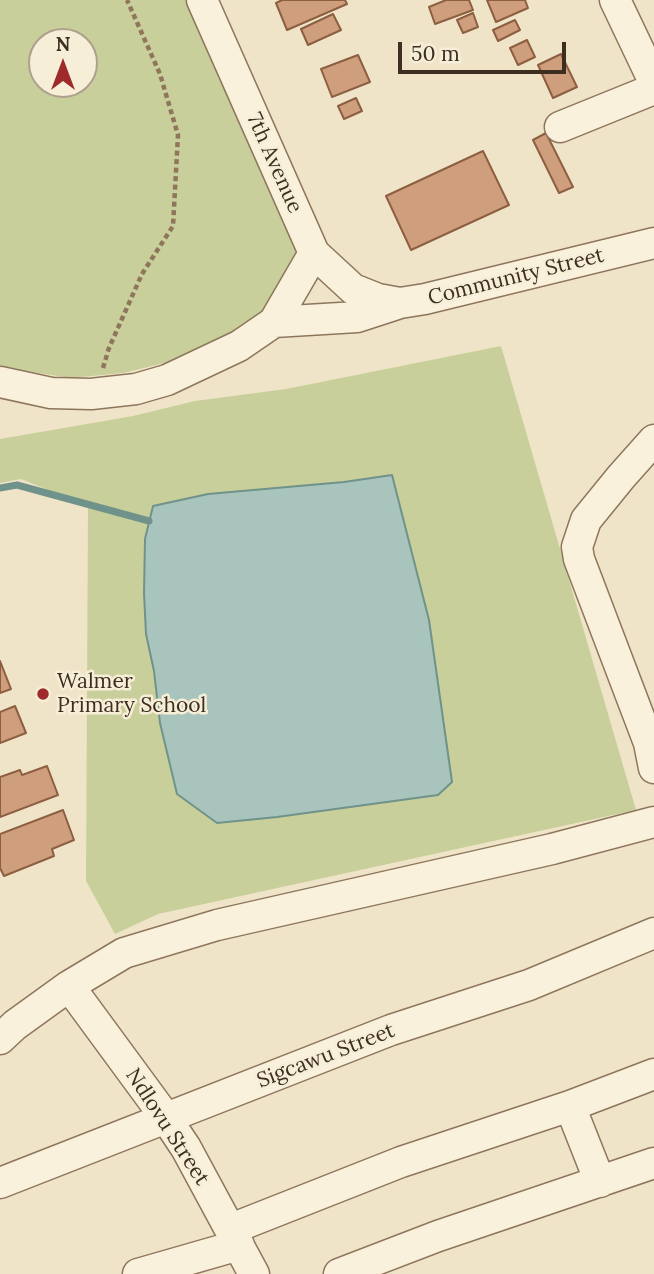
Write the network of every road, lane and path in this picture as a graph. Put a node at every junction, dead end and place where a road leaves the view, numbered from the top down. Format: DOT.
graph roads {
  1 [pos="127,0"];
  2 [pos="202,0"];
  3 [pos="615,0"];
  4 [pos="654,82"];
  5 [pos="654,89"];
  6 [pos="560,127"];
  7 [pos="654,243"];
  8 [pos="314,253"];
  9 [pos="389,301"];
  10 [pos="274,322"];
  11 [pos="0,382"];
  12 [pos="91,394"];
  13 [pos="654,440"];
  14 [pos="654,768"];
  15 [pos="654,822"];
  16 [pos="654,933"];
  17 [pos="69,986"];
  18 [pos="0,1039"];
  19 [pos="654,1074"];
  20 [pos="570,1106"];
  21 [pos="166,1118"];
  22 [pos="654,1163"];
  23 [pos="600,1182"];
  24 [pos="0,1183"];
  25 [pos="235,1237"];
  26 [pos="138,1274"];
  27 [pos="254,1274"];
  28 [pos="340,1274"];
  1 -- 12 [label="path"];
  2 -- 8 [label="street, 7th Avenue"];
  3 -- 4 [label="street"];
  5 -- 6 [label="street"];
  7 -- 9 [label="street, Community Street"];
  8 -- 9 [label="street, 7th Avenue"];
  8 -- 10 [label="street"];
  9 -- 10 [label="street, Community Street"];
  10 -- 12 [label="street"];
  11 -- 12 [label="street"];
  13 -- 14 [label="street"];
  15 -- 17 [label="street"];
  16 -- 21 [label="street, Sigcawu Street"];
  17 -- 18 [label="street"];
  17 -- 21 [label="street, Ndlovu Street"];
  19 -- 20 [label="street"];
  20 -- 23 [label="street"];
  20 -- 25 [label="street"];
  21 -- 24 [label="street, Sigcawu Street"];
  21 -- 25 [label="street, Ndlovu Street"];
  22 -- 23 [label="street"];
  23 -- 28 [label="street"];
  25 -- 26 [label="street"];
  25 -- 27 [label="street, Ndlovu Street"];
}
